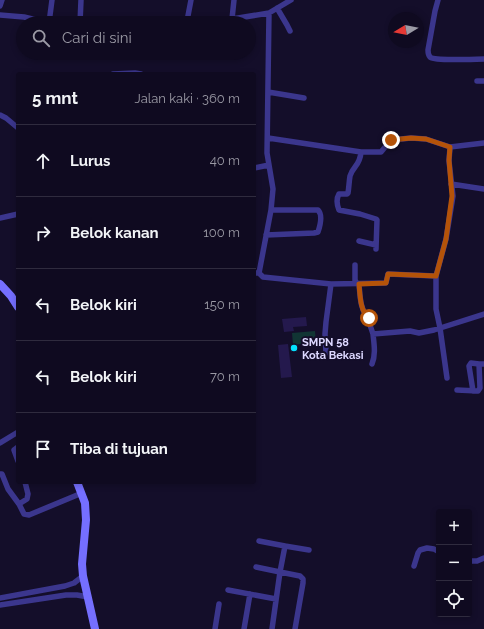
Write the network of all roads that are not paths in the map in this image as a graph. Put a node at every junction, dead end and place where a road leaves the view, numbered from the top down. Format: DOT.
graph roads {
  1 [pos="2,0"];
  2 [pos="52,0"];
  3 [pos="81,0"];
  4 [pos="191,0"];
  5 [pos="234,0"];
  6 [pos="291,0"];
  7 [pos="438,0"];
  8 [pos="0,6"];
  9 [pos="277,8"];
  10 [pos="269,14"];
  11 [pos="0,15"];
  12 [pos="50,16"];
  13 [pos="80,16"];
  14 [pos="188,16"];
  15 [pos="232,16"];
  16 [pos="250,16"];
  17 [pos="16,17"];
  18 [pos="290,32"];
  19 [pos="484,59"];
  20 [pos="476,81"];
  21 [pos="484,81"];
  22 [pos="268,92"];
  23 [pos="304,98"];
  24 [pos="0,115"];
  25 [pos="16,126"];
  26 [pos="268,138"];
  27 [pos="484,143"];
  28 [pos="450,147"];
  29 [pos="361,152"];
  30 [pos="269,165"];
  31 [pos="256,168"];
  32 [pos="451,184"];
  33 [pos="484,189"];
  34 [pos="271,210"];
  35 [pos="16,214"];
  36 [pos="0,218"];
  37 [pos="266,235"];
  38 [pos="359,241"];
  39 [pos="355,265"];
  40 [pos="257,273"];
  41 [pos="436,276"];
  42 [pos="0,284"];
  43 [pos="331,284"];
  44 [pos="358,284"];
  45 [pos="16,304"];
  46 [pos="484,314"];
  47 [pos="440,328"];
  48 [pos="373,334"];
  49 [pos="326,353"];
  50 [pos="372,364"];
  51 [pos="482,364"];
  52 [pos="447,378"];
  53 [pos="457,390"];
  54 [pos="473,391"];
  55 [pos="16,433"];
  56 [pos="0,442"];
  57 [pos="0,474"];
  58 [pos="26,484"];
  59 [pos="78,484"];
  60 [pos="82,493"];
  61 [pos="19,504"];
  62 [pos="259,541"];
  63 [pos="285,546"];
  64 [pos="308,550"];
  65 [pos="436,550"];
  66 [pos="484,558"];
  67 [pos="472,561"];
  68 [pos="414,566"];
  69 [pos="256,567"];
  70 [pos="280,572"];
  71 [pos="83,576"];
  72 [pos="228,590"];
  73 [pos="250,594"];
  74 [pos="88,597"];
  75 [pos="0,598"];
  76 [pos="276,599"];
  77 [pos="219,604"];
  78 [pos="0,605"];
  79 [pos="95,629"];
  80 [pos="215,629"];
  81 [pos="244,629"];
  82 [pos="272,629"];
  83 [pos="295,629"];
  1 -- 8 [label="street"];
  2 -- 12 [label="street"];
  3 -- 13 [label="street"];
  4 -- 14 [label="street"];
  5 -- 15 [label="street"];
  6 -- 9 [label="street"];
  7 -- 19 [label="street"];
  9 -- 10 [label="street"];
  9 -- 18 [label="street"];
  10 -- 16 [label="street"];
  10 -- 22 [label="street"];
  11 -- 17 [label="street"];
  20 -- 21 [label="street"];
  22 -- 23 [label="street"];
  22 -- 26 [label="street"];
  24 -- 25 [label="street"];
  26 -- 29 [label="street"];
  26 -- 30 [label="street"];
  27 -- 28 [label="street"];
  28 -- 29 [label="street"];
  28 -- 32 [label="street"];
  29 -- 38 [label="street"];
  30 -- 31 [label="street"];
  30 -- 34 [label="street"];
  32 -- 33 [label="street"];
  32 -- 41 [label="street"];
  34 -- 37 [label="street"];
  34 -- 37 [label="street"];
  35 -- 36 [label="street"];
  37 -- 40 [label="street"];
  39 -- 44 [label="street"];
  40 -- 43 [label="street"];
  41 -- 44 [label="street"];
  41 -- 47 [label="street"];
  42 -- 45 [label="main road"];
  43 -- 44 [label="street"];
  43 -- 49 [label="street"];
  44 -- 48 [label="street"];
  46 -- 47 [label="street"];
  47 -- 48 [label="street"];
  47 -- 52 [label="street"];
  48 -- 50 [label="street"];
  51 -- 54 [label="street"];
  51 -- 54 [label="street"];
  53 -- 54 [label="street"];
  55 -- 56 [label="street"];
  57 -- 61 [label="street"];
  58 -- 61 [label="street"];
  59 -- 60 [label="main road"];
  60 -- 61 [label="street"];
  60 -- 71 [label="main road"];
  62 -- 63 [label="street"];
  63 -- 64 [label="street"];
  63 -- 70 [label="street"];
  65 -- 68 [label="street"];
  66 -- 67 [label="street"];
  69 -- 70 [label="street"];
  70 -- 76 [label="street"];
  70 -- 83 [label="street"];
  71 -- 74 [label="main road"];
  71 -- 75 [label="street"];
  72 -- 73 [label="street"];
  73 -- 76 [label="street"];
  73 -- 81 [label="street"];
  74 -- 78 [label="street"];
  74 -- 79 [label="main road"];
  76 -- 82 [label="street"];
  77 -- 80 [label="street"];
}
